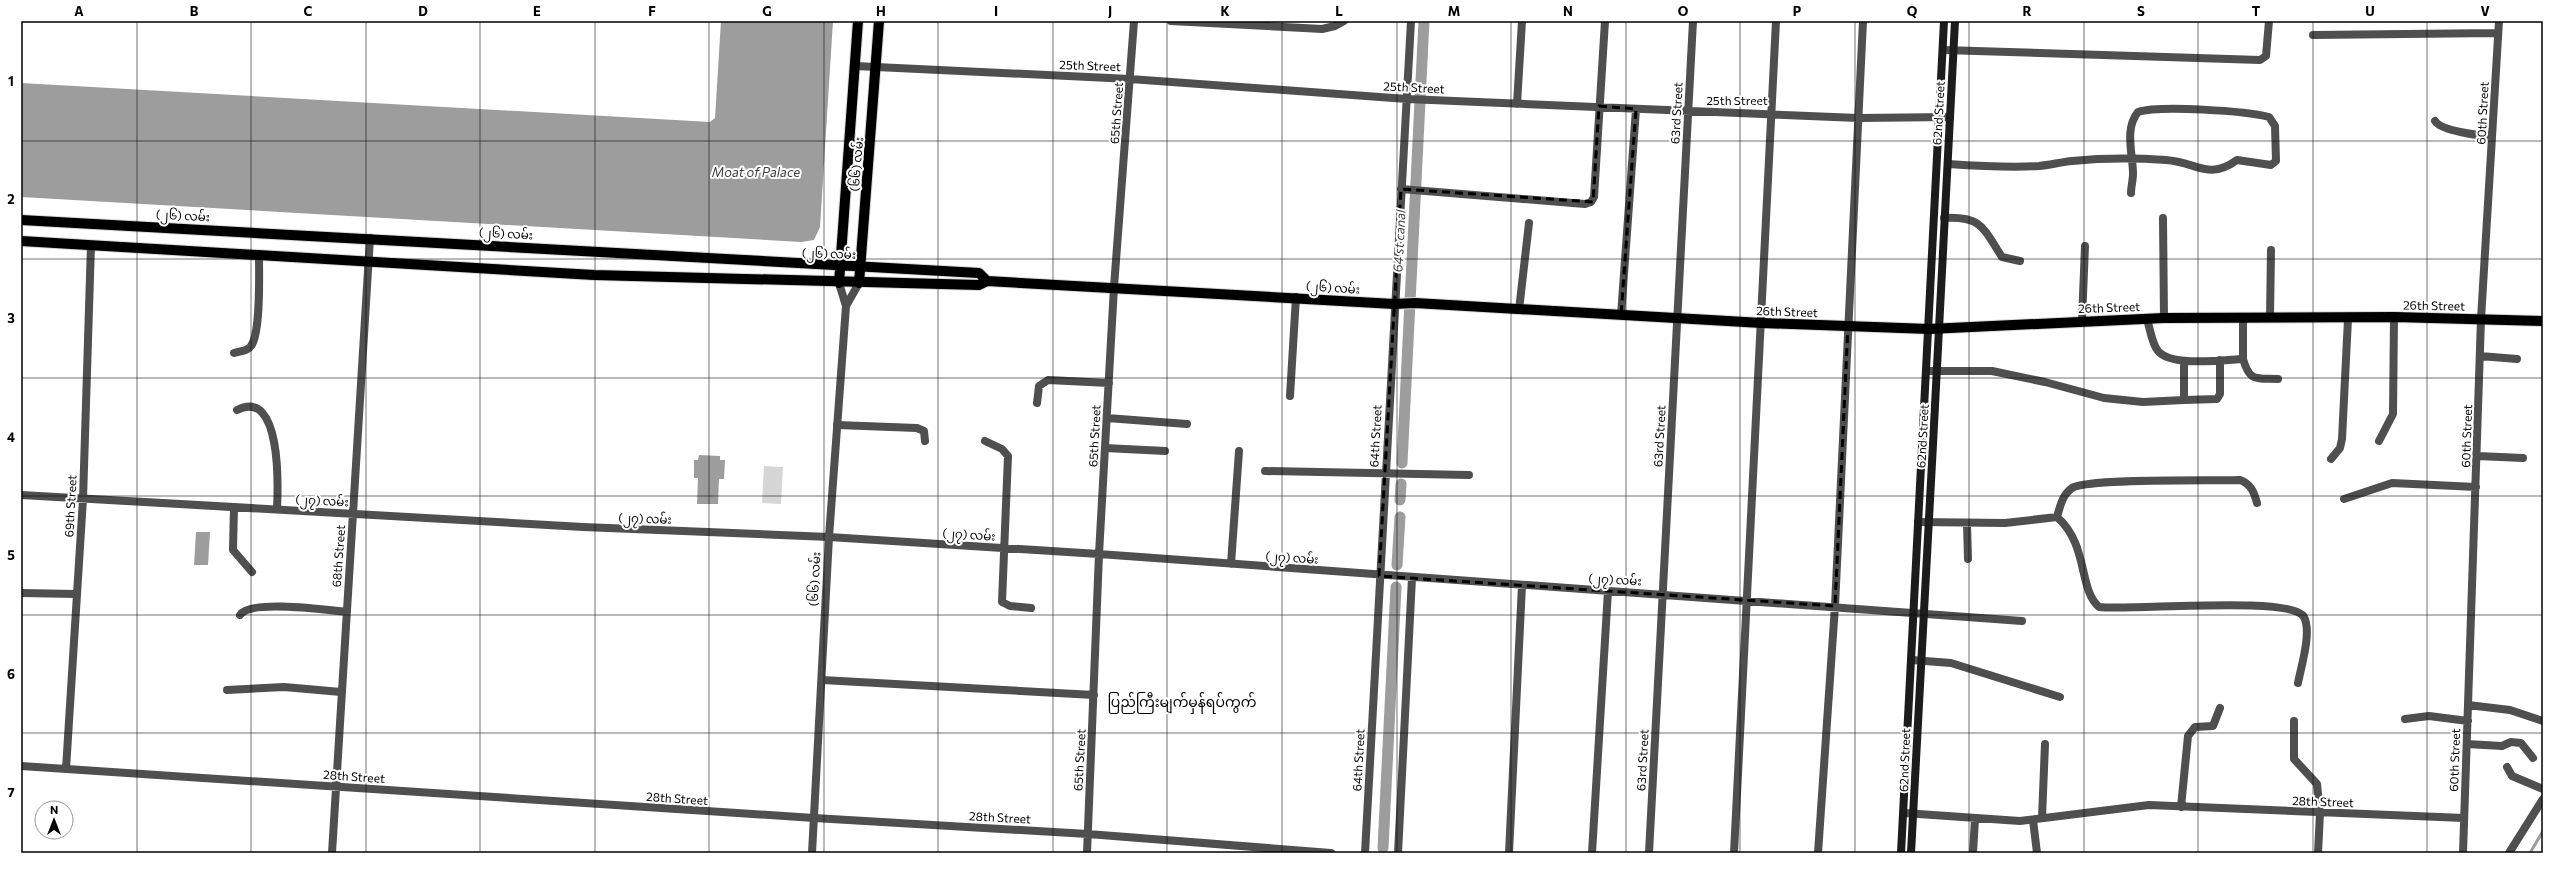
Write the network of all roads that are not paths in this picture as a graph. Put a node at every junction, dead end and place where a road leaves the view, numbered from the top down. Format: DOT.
graph roads {
  1 [pos="858,21"];
  2 [pos="879,21"];
  3 [pos="1134,21"];
  4 [pos="1171,21"];
  5 [pos="1344,21"];
  6 [pos="1411,21"];
  7 [pos="1522,21"];
  8 [pos="1605,21"];
  9 [pos="1693,21"];
  10 [pos="1776,21"];
  11 [pos="1863,21"];
  12 [pos="1944,21"];
  13 [pos="1955,21"];
  14 [pos="2269,21"];
  15 [pos="2499,21"];
  16 [pos="2498,33"];
  17 [pos="2313,35"];
  18 [pos="1942,50"];
  19 [pos="1954,50"];
  20 [pos="855,66"];
  21 [pos="877,68"];
  22 [pos="1130,79"];
  23 [pos="1415,99"];
  24 [pos="1518,104"];
  25 [pos="1599,106"];
  26 [pos="1636,109"];
  27 [pos="1688,112"];
  28 [pos="1772,113"];
  29 [pos="1940,116"];
  30 [pos="1950,116"];
  31 [pos="1858,118"];
  32 [pos="2435,121"];
  33 [pos="2492,136"];
  34 [pos="2131,158"];
  35 [pos="1948,164"];
  36 [pos="1401,189"];
  37 [pos="2131,193"];
  38 [pos="1944,218"];
  39 [pos="2163,218"];
  40 [pos="21,220"];
  41 [pos="1529,223"];
  42 [pos="370,238"];
  43 [pos="21,241"];
  44 [pos="91,245"];
  45 [pos="2085,246"];
  46 [pos="2271,250"];
  47 [pos="258,255"];
  48 [pos="369,261"];
  49 [pos="2020,261"];
  50 [pos="840,266"];
  51 [pos="860,267"];
  52 [pos="987,281"];
  53 [pos="839,283"];
  54 [pos="859,283"];
  55 [pos="1114,287"];
  56 [pos="1296,297"];
  57 [pos="1394,304"];
  58 [pos="846,306"];
  59 [pos="1519,310"];
  60 [pos="1621,315"];
  61 [pos="2394,317"];
  62 [pos="1677,318"];
  63 [pos="2164,318"];
  64 [pos="2243,318"];
  65 [pos="2270,318"];
  66 [pos="2147,319"];
  67 [pos="2348,319"];
  68 [pos="2481,319"];
  69 [pos="2543,321"];
  70 [pos="2082,322"];
  71 [pos="1762,323"];
  72 [pos="1848,325"];
  73 [pos="1934,329"];
  74 [pos="234,353"];
  75 [pos="2480,356"];
  76 [pos="2243,359"];
  77 [pos="2517,359"];
  78 [pos="2220,360"];
  79 [pos="2184,361"];
  80 [pos="1927,371"];
  81 [pos="1937,371"];
  82 [pos="2278,379"];
  83 [pos="1109,383"];
  84 [pos="1290,396"];
  85 [pos="2184,400"];
  86 [pos="1037,403"];
  87 [pos="238,410"];
  88 [pos="1107,418"];
  89 [pos="1187,424"];
  90 [pos="837,426"];
  91 [pos="925,441"];
  92 [pos="985,441"];
  93 [pos="2379,441"];
  94 [pos="1105,448"];
  95 [pos="1164,451"];
  96 [pos="1239,451"];
  97 [pos="2477,456"];
  98 [pos="2523,458"];
  99 [pos="2331,459"];
  100 [pos="1265,471"];
  101 [pos="1384,473"];
  102 [pos="1469,475"];
  103 [pos="2476,487"];
  104 [pos="21,495"];
  105 [pos="2344,498"];
  106 [pos="83,499"];
  107 [pos="2257,503"];
  108 [pos="234,507"];
  109 [pos="277,509"];
  110 [pos="353,513"];
  111 [pos="2057,517"];
  112 [pos="1918,522"];
  113 [pos="1930,522"];
  114 [pos="1967,524"];
  115 [pos="829,537"];
  116 [pos="1004,548"];
  117 [pos="1099,554"];
  118 [pos="1968,559"];
  119 [pos="1232,564"];
  120 [pos="252,572"];
  121 [pos="1379,576"];
  122 [pos="1412,578"];
  123 [pos="1522,585"];
  124 [pos="1608,591"];
  125 [pos="21,593"];
  126 [pos="76,594"];
  127 [pos="1662,594"];
  128 [pos="1748,601"];
  129 [pos="1835,606"];
  130 [pos="1031,608"];
  131 [pos="347,612"];
  132 [pos="1914,613"];
  133 [pos="1924,614"];
  134 [pos="240,615"];
  135 [pos="2022,621"];
  136 [pos="1916,660"];
  137 [pos="822,680"];
  138 [pos="2298,683"];
  139 [pos="227,690"];
  140 [pos="341,692"];
  141 [pos="1094,695"];
  142 [pos="2060,697"];
  143 [pos="2468,705"];
  144 [pos="2220,708"];
  145 [pos="2405,720"];
  146 [pos="2468,720"];
  147 [pos="2294,721"];
  148 [pos="2543,721"];
  149 [pos="2046,744"];
  150 [pos="2467,744"];
  151 [pos="2533,758"];
  152 [pos="21,766"];
  153 [pos="2507,767"];
  154 [pos="66,769"];
  155 [pos="335,787"];
  156 [pos="2543,789"];
  157 [pos="2543,799"];
  158 [pos="2181,807"];
  159 [pos="1904,813"];
  160 [pos="1913,813"];
  161 [pos="2320,813"];
  162 [pos="814,818"];
  163 [pos="2042,818"];
  164 [pos="2464,818"];
  165 [pos="1975,819"];
  166 [pos="2033,820"];
  167 [pos="1088,834"];
  168 [pos="332,853"];
  169 [pos="812,853"];
  170 [pos="1087,853"];
  171 [pos="1332,853"];
  172 [pos="1365,853"];
  173 [pos="1398,853"];
  174 [pos="1509,853"];
  175 [pos="1592,853"];
  176 [pos="1649,853"];
  177 [pos="1734,853"];
  178 [pos="1818,853"];
  179 [pos="1901,853"];
  180 [pos="1911,853"];
  181 [pos="1973,853"];
  182 [pos="2037,853"];
  183 [pos="2318,853"];
  184 [pos="2463,853"];
  185 [pos="2509,853"];
  1 -- 20 [label="main road, (၆၆) လမ်း"];
  2 -- 21 [label="main road, (၆၆) လမ်း"];
  3 -- 22 [label="street, 65th Street"];
  4 -- 5 [label="street"];
  6 -- 23 [label="street, 64th Street"];
  7 -- 24 [label="street"];
  8 -- 25 [label="street"];
  9 -- 27 [label="street, 63rd Street"];
  10 -- 28 [label="street"];
  11 -- 31 [label="street"];
  12 -- 18 [label="main road, 62nd Street"];
  13 -- 19 [label="main road, 62nd Street"];
  14 -- 19 [label="street"];
  15 -- 16 [label="street, 60th Street"];
  16 -- 17 [label="street"];
  16 -- 33 [label="street, 60th Street"];
  18 -- 19 [label="street"];
  18 -- 29 [label="main road, 62nd Street"];
  19 -- 30 [label="main road, 62nd Street"];
  20 -- 21 [label="street, 25th Street"];
  20 -- 50 [label="main road, (၆၆) လမ်း"];
  21 -- 22 [label="street, 25th Street"];
  21 -- 51 [label="main road, (၆၆) လမ်း"];
  22 -- 23 [label="street, 25th Street"];
  22 -- 55 [label="street, 65th Street"];
  23 -- 24 [label="street, 25th Street"];
  23 -- 36 [label="street, 64th Street"];
  24 -- 25 [label="street, 25th Street"];
  25 -- 26 [label="street, 25th Street"];
  25 -- 36 [label="street"];
  26 -- 27 [label="street, 25th Street"];
  26 -- 60 [label="street"];
  27 -- 28 [label="street, 25th Street"];
  27 -- 62 [label="street, 63rd Street"];
  28 -- 31 [label="street, 25th Street"];
  28 -- 71 [label="street"];
  29 -- 30 [label="street, 25th Street"];
  29 -- 31 [label="street, 25th Street"];
  29 -- 73 [label="main road, 62nd Street"];
  30 -- 35 [label="main road, 62nd Street"];
  31 -- 72 [label="street"];
  32 -- 33 [label="street"];
  33 -- 68 [label="street, 60th Street"];
  34 -- 34 [label="street"];
  34 -- 35 [label="street"];
  34 -- 37 [label="street"];
  35 -- 38 [label="main road, 62nd Street"];
  36 -- 57 [label="street, 64th Street"];
  38 -- 49 [label="street"];
  38 -- 73 [label="main road, 62nd Street"];
  39 -- 63 [label="street"];
  40 -- 42 [label="main road, (၂၆) လမ်း"];
  41 -- 59 [label="street"];
  42 -- 48 [label="street, 68th Street"];
  42 -- 50 [label="main road, (၂၆) လမ်း"];
  43 -- 44 [label="main road, (၂၆) လမ်း"];
  44 -- 47 [label="main road, (၂၆) လမ်း"];
  44 -- 106 [label="street, 69th Street"];
  45 -- 70 [label="street"];
  46 -- 65 [label="street"];
  47 -- 48 [label="main road, (၂၆) လမ်း"];
  47 -- 74 [label="street"];
  48 -- 53 [label="main road, (၂၆) လမ်း"];
  48 -- 110 [label="street, 68th Street"];
  50 -- 51 [label="main road, (၂၆) လမ်း"];
  50 -- 53 [label="main road, (၆၆) လမ်း"];
  51 -- 52 [label="main road, (၂၆) လမ်း"];
  51 -- 54 [label="main road, (၆၆) လမ်း"];
  52 -- 54 [label="main road, (၂၆) လမ်း"];
  52 -- 55 [label="main road, (၂၆) လမ်း"];
  53 -- 54 [label="main road, (၂၆) လမ်း"];
  53 -- 58 [label="street, (၆၆) လမ်း"];
  54 -- 58 [label="street, (၆၆) လမ်း"];
  55 -- 56 [label="main road, (၂၆) လမ်း"];
  55 -- 83 [label="street, 65th Street"];
  56 -- 57 [label="main road, (၂၆) လမ်း"];
  56 -- 84 [label="street"];
  57 -- 59 [label="main road, (၂၆) လမ်း"];
  57 -- 101 [label="street, 64th Street"];
  58 -- 90 [label="street, (၆၆) လမ်း"];
  59 -- 60 [label="main road, (၂၆) လမ်း"];
  60 -- 62 [label="main road, (၂၆) လမ်း"];
  61 -- 67 [label="main road, 26th Street"];
  61 -- 68 [label="main road, 26th Street"];
  61 -- 93 [label="street"];
  62 -- 71 [label="main road, 26th Street"];
  62 -- 127 [label="street, 63rd Street"];
  63 -- 64 [label="main road, 26th Street"];
  63 -- 66 [label="main road, 26th Street"];
  64 -- 65 [label="main road, 26th Street"];
  64 -- 76 [label="street"];
  65 -- 67 [label="main road, 26th Street"];
  66 -- 70 [label="main road, 26th Street"];
  66 -- 79 [label="street"];
  67 -- 99 [label="street"];
  68 -- 69 [label="main road, 26th Street"];
  68 -- 75 [label="street, 60th Street"];
  70 -- 73 [label="main road, 26th Street"];
  71 -- 72 [label="main road, 26th Street"];
  71 -- 128 [label="street"];
  72 -- 73 [label="main road, 26th Street"];
  72 -- 129 [label="street"];
  73 -- 80 [label="main road, 62nd Street"];
  73 -- 81 [label="main road, 62nd Street"];
  75 -- 77 [label="street"];
  75 -- 97 [label="street, 60th Street"];
  76 -- 78 [label="street"];
  76 -- 82 [label="street"];
  78 -- 79 [label="street"];
  78 -- 85 [label="street"];
  79 -- 85 [label="street"];
  80 -- 81 [label="street"];
  80 -- 112 [label="main road, 62nd Street"];
  81 -- 85 [label="street"];
  81 -- 113 [label="main road, 62nd Street"];
  83 -- 86 [label="street"];
  83 -- 88 [label="street, 65th Street"];
  87 -- 109 [label="street"];
  88 -- 89 [label="street"];
  88 -- 94 [label="street, 65th Street"];
  90 -- 91 [label="street"];
  90 -- 115 [label="street, (၆၆) လမ်း"];
  92 -- 116 [label="street"];
  94 -- 95 [label="street"];
  94 -- 117 [label="street, 65th Street"];
  96 -- 119 [label="street"];
  97 -- 98 [label="street"];
  97 -- 103 [label="street, 60th Street"];
  100 -- 101 [label="street"];
  101 -- 102 [label="street"];
  101 -- 121 [label="street, 64th Street"];
  103 -- 105 [label="street"];
  103 -- 143 [label="street, 60th Street"];
  104 -- 106 [label="street, (၂၇) လမ်း"];
  106 -- 108 [label="street, (၂၇) လမ်း"];
  106 -- 126 [label="street, 69th Street"];
  107 -- 111 [label="street"];
  108 -- 109 [label="street, (၂၇) လမ်း"];
  108 -- 120 [label="street"];
  109 -- 110 [label="street, (၂၇) လမ်း"];
  110 -- 115 [label="street, (၂၇) လမ်း"];
  110 -- 131 [label="street, 68th Street"];
  111 -- 114 [label="street"];
  111 -- 138 [label="street"];
  112 -- 113 [label="street"];
  112 -- 132 [label="main road, 62nd Street"];
  113 -- 114 [label="street"];
  113 -- 133 [label="main road, 62nd Street"];
  114 -- 118 [label="street"];
  115 -- 116 [label="street, (၂၇) လမ်း"];
  115 -- 137 [label="street, (၆၆) လမ်း"];
  116 -- 117 [label="street, (၂၇) လမ်း"];
  116 -- 130 [label="street"];
  117 -- 119 [label="street, (၂၇) လမ်း"];
  117 -- 141 [label="street, 65th Street"];
  119 -- 121 [label="street, (၂၇) လမ်း"];
  121 -- 122 [label="street, (၂၇) လမ်း"];
  121 -- 172 [label="street, 64th Street"];
  122 -- 123 [label="street, (၂၇) လမ်း"];
  122 -- 173 [label="street"];
  123 -- 124 [label="street, (၂၇) လမ်း"];
  123 -- 174 [label="street"];
  124 -- 127 [label="street, (၂၇) လမ်း"];
  124 -- 175 [label="street"];
  125 -- 126 [label="street"];
  126 -- 154 [label="street, 69th Street"];
  127 -- 128 [label="street, (၂၇) လမ်း"];
  127 -- 176 [label="street, 63rd Street"];
  128 -- 129 [label="street, (၂၇) လမ်း"];
  128 -- 177 [label="street"];
  129 -- 132 [label="street, (၂၇) လမ်း"];
  129 -- 178 [label="street"];
  131 -- 134 [label="street"];
  131 -- 140 [label="street, 68th Street"];
  132 -- 133 [label="street, (၂၇) လမ်း"];
  132 -- 136 [label="main road, 62nd Street"];
  133 -- 135 [label="street, (၂၇) လမ်း"];
  133 -- 136 [label="main road, 62nd Street"];
  136 -- 142 [label="street"];
  136 -- 159 [label="main road, 62nd Street"];
  136 -- 160 [label="main road, 62nd Street"];
  137 -- 141 [label="street"];
  137 -- 162 [label="street, (၆၆) လမ်း"];
  139 -- 140 [label="street"];
  140 -- 155 [label="street, 68th Street"];
  141 -- 167 [label="street, 65th Street"];
  143 -- 146 [label="street, 60th Street"];
  143 -- 148 [label="street"];
  144 -- 158 [label="street"];
  145 -- 146 [label="street"];
  146 -- 150 [label="street, 60th Street"];
  147 -- 161 [label="street"];
  149 -- 163 [label="street"];
  150 -- 151 [label="street"];
  150 -- 164 [label="street, 60th Street"];
  152 -- 154 [label="street, 28th Street"];
  153 -- 156 [label="street"];
  154 -- 155 [label="street, 28th Street"];
  155 -- 162 [label="street, 28th Street"];
  155 -- 168 [label="street, 68th Street"];
  157 -- 185 [label="street"];
  158 -- 161 [label="street, 28th Street"];
  158 -- 163 [label="street, 28th Street"];
  159 -- 160 [label="street, 28th Street"];
  159 -- 179 [label="main road, 62nd Street"];
  160 -- 165 [label="street, 28th Street"];
  160 -- 180 [label="main road, 62nd Street"];
  161 -- 164 [label="street, 28th Street"];
  161 -- 183 [label="street"];
  162 -- 167 [label="street, 28th Street"];
  162 -- 169 [label="street, (၆၆) လမ်း"];
  163 -- 166 [label="street, 28th Street"];
  164 -- 184 [label="street, 60th Street"];
  165 -- 166 [label="street, 28th Street"];
  165 -- 181 [label="street"];
  166 -- 182 [label="street"];
  167 -- 170 [label="street, 65th Street"];
  167 -- 171 [label="street, 28th Street"];
}
